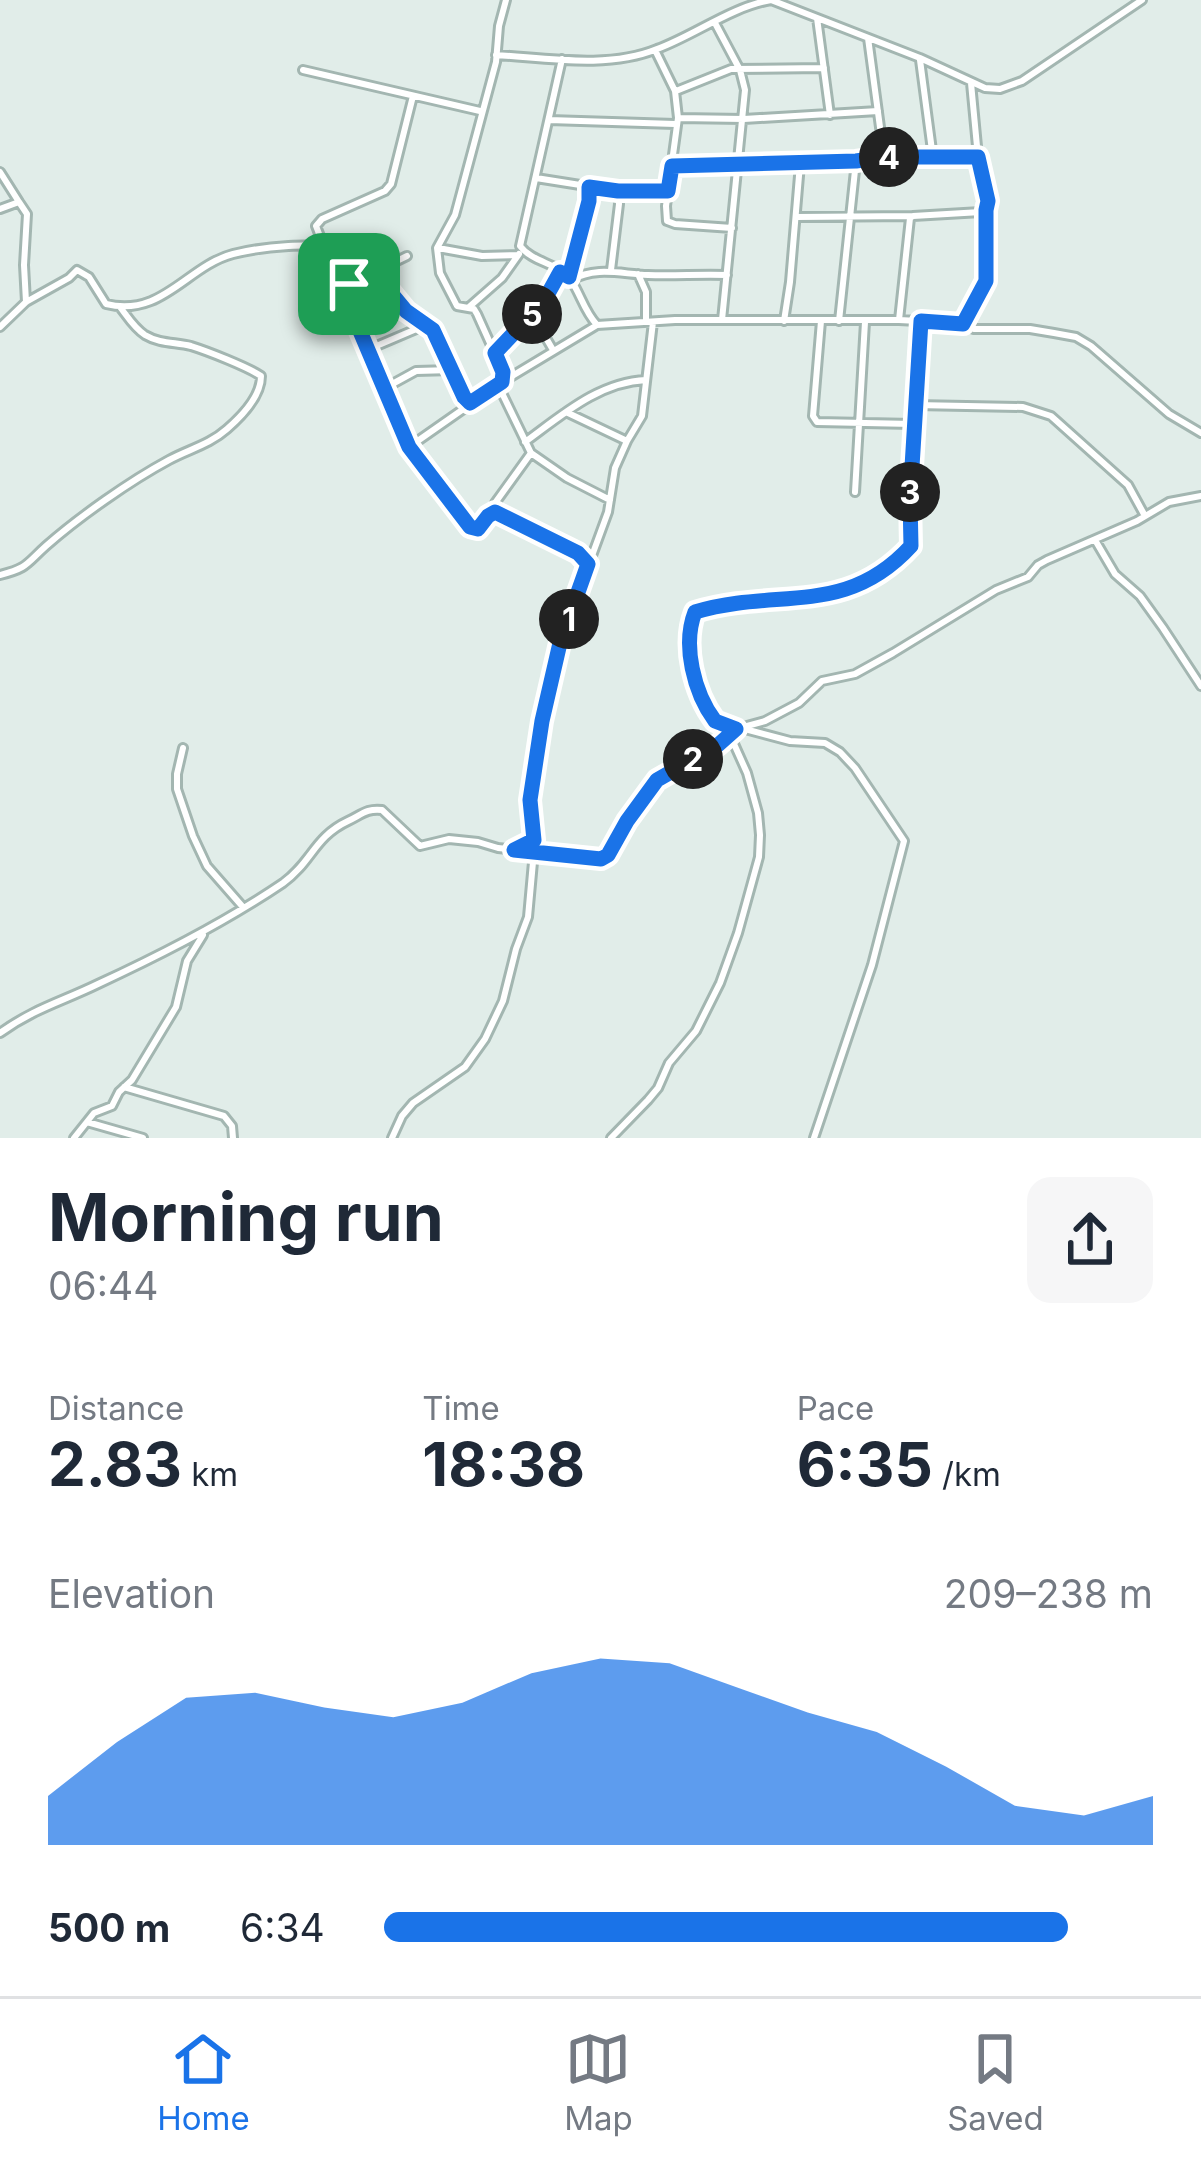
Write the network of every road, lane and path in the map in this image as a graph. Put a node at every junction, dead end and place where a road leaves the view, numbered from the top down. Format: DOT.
graph roads {
  1 [pos="506,0"];
  2 [pos="1142,0"];
  3 [pos="817,18"];
  4 [pos="715,23"];
  5 [pos="868,38"];
  6 [pos="656,50"];
  7 [pos="496,55"];
  8 [pos="920,58"];
  9 [pos="562,59"];
  10 [pos="824,68"];
  11 [pos="303,70"];
  12 [pos="740,70"];
  13 [pos="970,80"];
  14 [pos="676,91"];
  15 [pos="413,96"];
  16 [pos="878,111"];
  17 [pos="482,112"];
  18 [pos="830,115"];
  19 [pos="744,119"];
  20 [pos="549,120"];
  21 [pos="677,121"];
  22 [pos="884,157"];
  23 [pos="978,157"];
  24 [pos="933,158"];
  25 [pos="856,161"];
  26 [pos="800,163"];
  27 [pos="739,165"];
  28 [pos="672,166"];
  29 [pos="0,172"];
  30 [pos="536,178"];
  31 [pos="589,187"];
  32 [pos="618,191"];
  33 [pos="668,191"];
  34 [pos="19,202"];
  35 [pos="0,208"];
  36 [pos="986,210"];
  37 [pos="913,216"];
  38 [pos="796,218"];
  39 [pos="852,218"];
  40 [pos="732,228"];
  41 [pos="322,245"];
  42 [pos="355,245"];
  43 [pos="437,248"];
  44 [pos="520,253"];
  45 [pos="407,256"];
  46 [pos="611,270"];
  47 [pos="560,272"];
  48 [pos="371,273"];
  49 [pos="638,274"];
  50 [pos="727,274"];
  51 [pos="570,279"];
  52 [pos="349,284"];
  53 [pos="26,302"];
  54 [pos="120,307"];
  55 [pos="469,308"];
  56 [pos="532,314"];
  57 [pos="722,320"];
  58 [pos="899,320"];
  59 [pos="649,321"];
  60 [pos="784,321"];
  61 [pos="820,321"];
  62 [pos="839,321"];
  63 [pos="921,321"];
  64 [pos="865,322"];
  65 [pos="428,324"];
  66 [pos="963,324"];
  67 [pos="597,325"];
  68 [pos="0,327"];
  69 [pos="367,350"];
  70 [pos="553,350"];
  71 [pos="495,353"];
  72 [pos="452,370"];
  73 [pos="646,380"];
  74 [pos="502,382"];
  75 [pos="385,388"];
  76 [pos="470,403"];
  77 [pos="915,405"];
  78 [pos="566,412"];
  79 [pos="857,423"];
  80 [pos="914,424"];
  81 [pos="1201,433"];
  82 [pos="627,441"];
  83 [pos="525,442"];
  84 [pos="409,447"];
  85 [pos="531,453"];
  86 [pos="855,492"];
  87 [pos="1201,496"];
  88 [pos="610,500"];
  89 [pos="495,512"];
  90 [pos="1145,516"];
  91 [pos="1095,540"];
  92 [pos="588,564"];
  93 [pos="0,575"];
  94 [pos="1201,686"];
  95 [pos="733,732"];
  96 [pos="183,748"];
  97 [pos="534,840"];
  98 [pos="514,850"];
  99 [pos="534,851"];
  100 [pos="242,906"];
  101 [pos="204,934"];
  102 [pos="0,1033"];
  103 [pos="124,1088"];
  104 [pos="87,1122"];
  105 [pos="74,1138"];
  106 [pos="143,1138"];
  107 [pos="233,1138"];
  108 [pos="392,1138"];
  109 [pos="611,1138"];
  110 [pos="814,1138"];
  1 -- 7 [label="street"];
  2 -- 13 [label="street"];
  3 -- 4 [label="street"];
  3 -- 5 [label="street"];
  3 -- 10 [label="street"];
  4 -- 6 [label="street"];
  4 -- 12 [label="street"];
  5 -- 8 [label="street"];
  5 -- 16 [label="street"];
  6 -- 9 [label="street"];
  6 -- 14 [label="street"];
  7 -- 9 [label="street"];
  7 -- 17 [label="street"];
  8 -- 13 [label="street"];
  8 -- 24 [label="street"];
  9 -- 20 [label="street"];
  10 -- 12 [label="street"];
  10 -- 18 [label="street"];
  11 -- 15 [label="street"];
  12 -- 14 [label="street"];
  12 -- 19 [label="street"];
  13 -- 23 [label="street"];
  14 -- 21 [label="street"];
  15 -- 17 [label="street"];
  15 -- 41 [label="street"];
  16 -- 18 [label="street"];
  16 -- 22 [label="street"];
  17 -- 43 [label="street"];
  18 -- 19 [label="street"];
  19 -- 21 [label="street"];
  19 -- 27 [label="street"];
  20 -- 21 [label="street"];
  20 -- 30 [label="street"];
  21 -- 28 [label="street"];
  22 -- 24 [label="street"];
  22 -- 25 [label="street"];
  23 -- 24 [label="street"];
  23 -- 36 [label="street"];
  25 -- 26 [label="street"];
  25 -- 39 [label="street"];
  26 -- 27 [label="street"];
  26 -- 38 [label="street"];
  27 -- 28 [label="street"];
  27 -- 40 [label="street"];
  28 -- 33 [label="street"];
  29 -- 34 [label="street"];
  30 -- 31 [label="street"];
  30 -- 44 [label="street"];
  31 -- 32 [label="street"];
  31 -- 51 [label="street"];
  32 -- 33 [label="street"];
  32 -- 46 [label="street"];
  33 -- 40 [label="street"];
  34 -- 35 [label="street"];
  34 -- 53 [label="street"];
  36 -- 37 [label="street"];
  36 -- 66 [label="street"];
  37 -- 39 [label="street"];
  37 -- 58 [label="street"];
  38 -- 39 [label="street"];
  38 -- 60 [label="street"];
  39 -- 62 [label="street"];
  40 -- 50 [label="street"];
  41 -- 42 [label="street"];
  41 -- 52 [label="street"];
  41 -- 54 [label="street"];
  43 -- 44 [label="street"];
  43 -- 55 [label="street"];
  44 -- 47 [label="street"];
  44 -- 55 [label="street"];
  45 -- 48 [label="street"];
  46 -- 49 [label="street"];
  46 -- 51 [label="street"];
  47 -- 51 [label="street"];
  47 -- 56 [label="street"];
  48 -- 52 [label="street"];
  48 -- 65 [label="street"];
  49 -- 50 [label="street"];
  49 -- 59 [label="street"];
  50 -- 57 [label="street"];
  51 -- 67 [label="street"];
  52 -- 69 [label="street"];
  53 -- 54 [label="street"];
  53 -- 68 [label="street"];
  54 -- 93 [label="street"];
  55 -- 71 [label="street"];
  56 -- 70 [label="street"];
  56 -- 71 [label="street"];
  57 -- 59 [label="street"];
  57 -- 60 [label="street"];
  58 -- 63 [label="street"];
  58 -- 64 [label="street"];
  59 -- 67 [label="street"];
  59 -- 73 [label="street"];
  60 -- 61 [label="street"];
  61 -- 62 [label="street"];
  61 -- 79 [label="street"];
  62 -- 64 [label="street"];
  63 -- 66 [label="street"];
  63 -- 77 [label="street"];
  64 -- 79 [label="street"];
  65 -- 69 [label="street"];
  65 -- 72 [label="street"];
  66 -- 81 [label="street"];
  67 -- 70 [label="street"];
  69 -- 75 [label="street"];
  70 -- 74 [label="street"];
  71 -- 74 [label="street"];
  72 -- 75 [label="street"];
  72 -- 76 [label="street"];
  73 -- 78 [label="street"];
  73 -- 82 [label="street"];
  74 -- 76 [label="street"];
  74 -- 83 [label="street"];
  75 -- 84 [label="street"];
  76 -- 84 [label="street"];
  77 -- 80 [label="street"];
  77 -- 90 [label="street"];
  78 -- 82 [label="street"];
  78 -- 83 [label="street"];
  79 -- 80 [label="street"];
  79 -- 86 [label="street"];
  80 -- 95 [label="street"];
  82 -- 88 [label="street"];
  83 -- 85 [label="street"];
  84 -- 89 [label="street"];
  85 -- 88 [label="street"];
  85 -- 89 [label="street"];
  87 -- 90 [label="street"];
  88 -- 92 [label="street"];
  89 -- 92 [label="street"];
  90 -- 91 [label="street"];
  91 -- 94 [label="street"];
  91 -- 95 [label="street"];
  92 -- 97 [label="street"];
  95 -- 99 [label="street"];
  95 -- 109 [label="street"];
  95 -- 110 [label="street"];
  96 -- 100 [label="street"];
  97 -- 98 [label="street"];
  97 -- 99 [label="street"];
  98 -- 99 [label="street"];
  98 -- 100 [label="street"];
  99 -- 108 [label="street"];
  100 -- 101 [label="street"];
  101 -- 102 [label="street"];
  101 -- 103 [label="street"];
  103 -- 104 [label="street"];
  103 -- 107 [label="street"];
  104 -- 105 [label="street"];
  104 -- 106 [label="street"];
}
